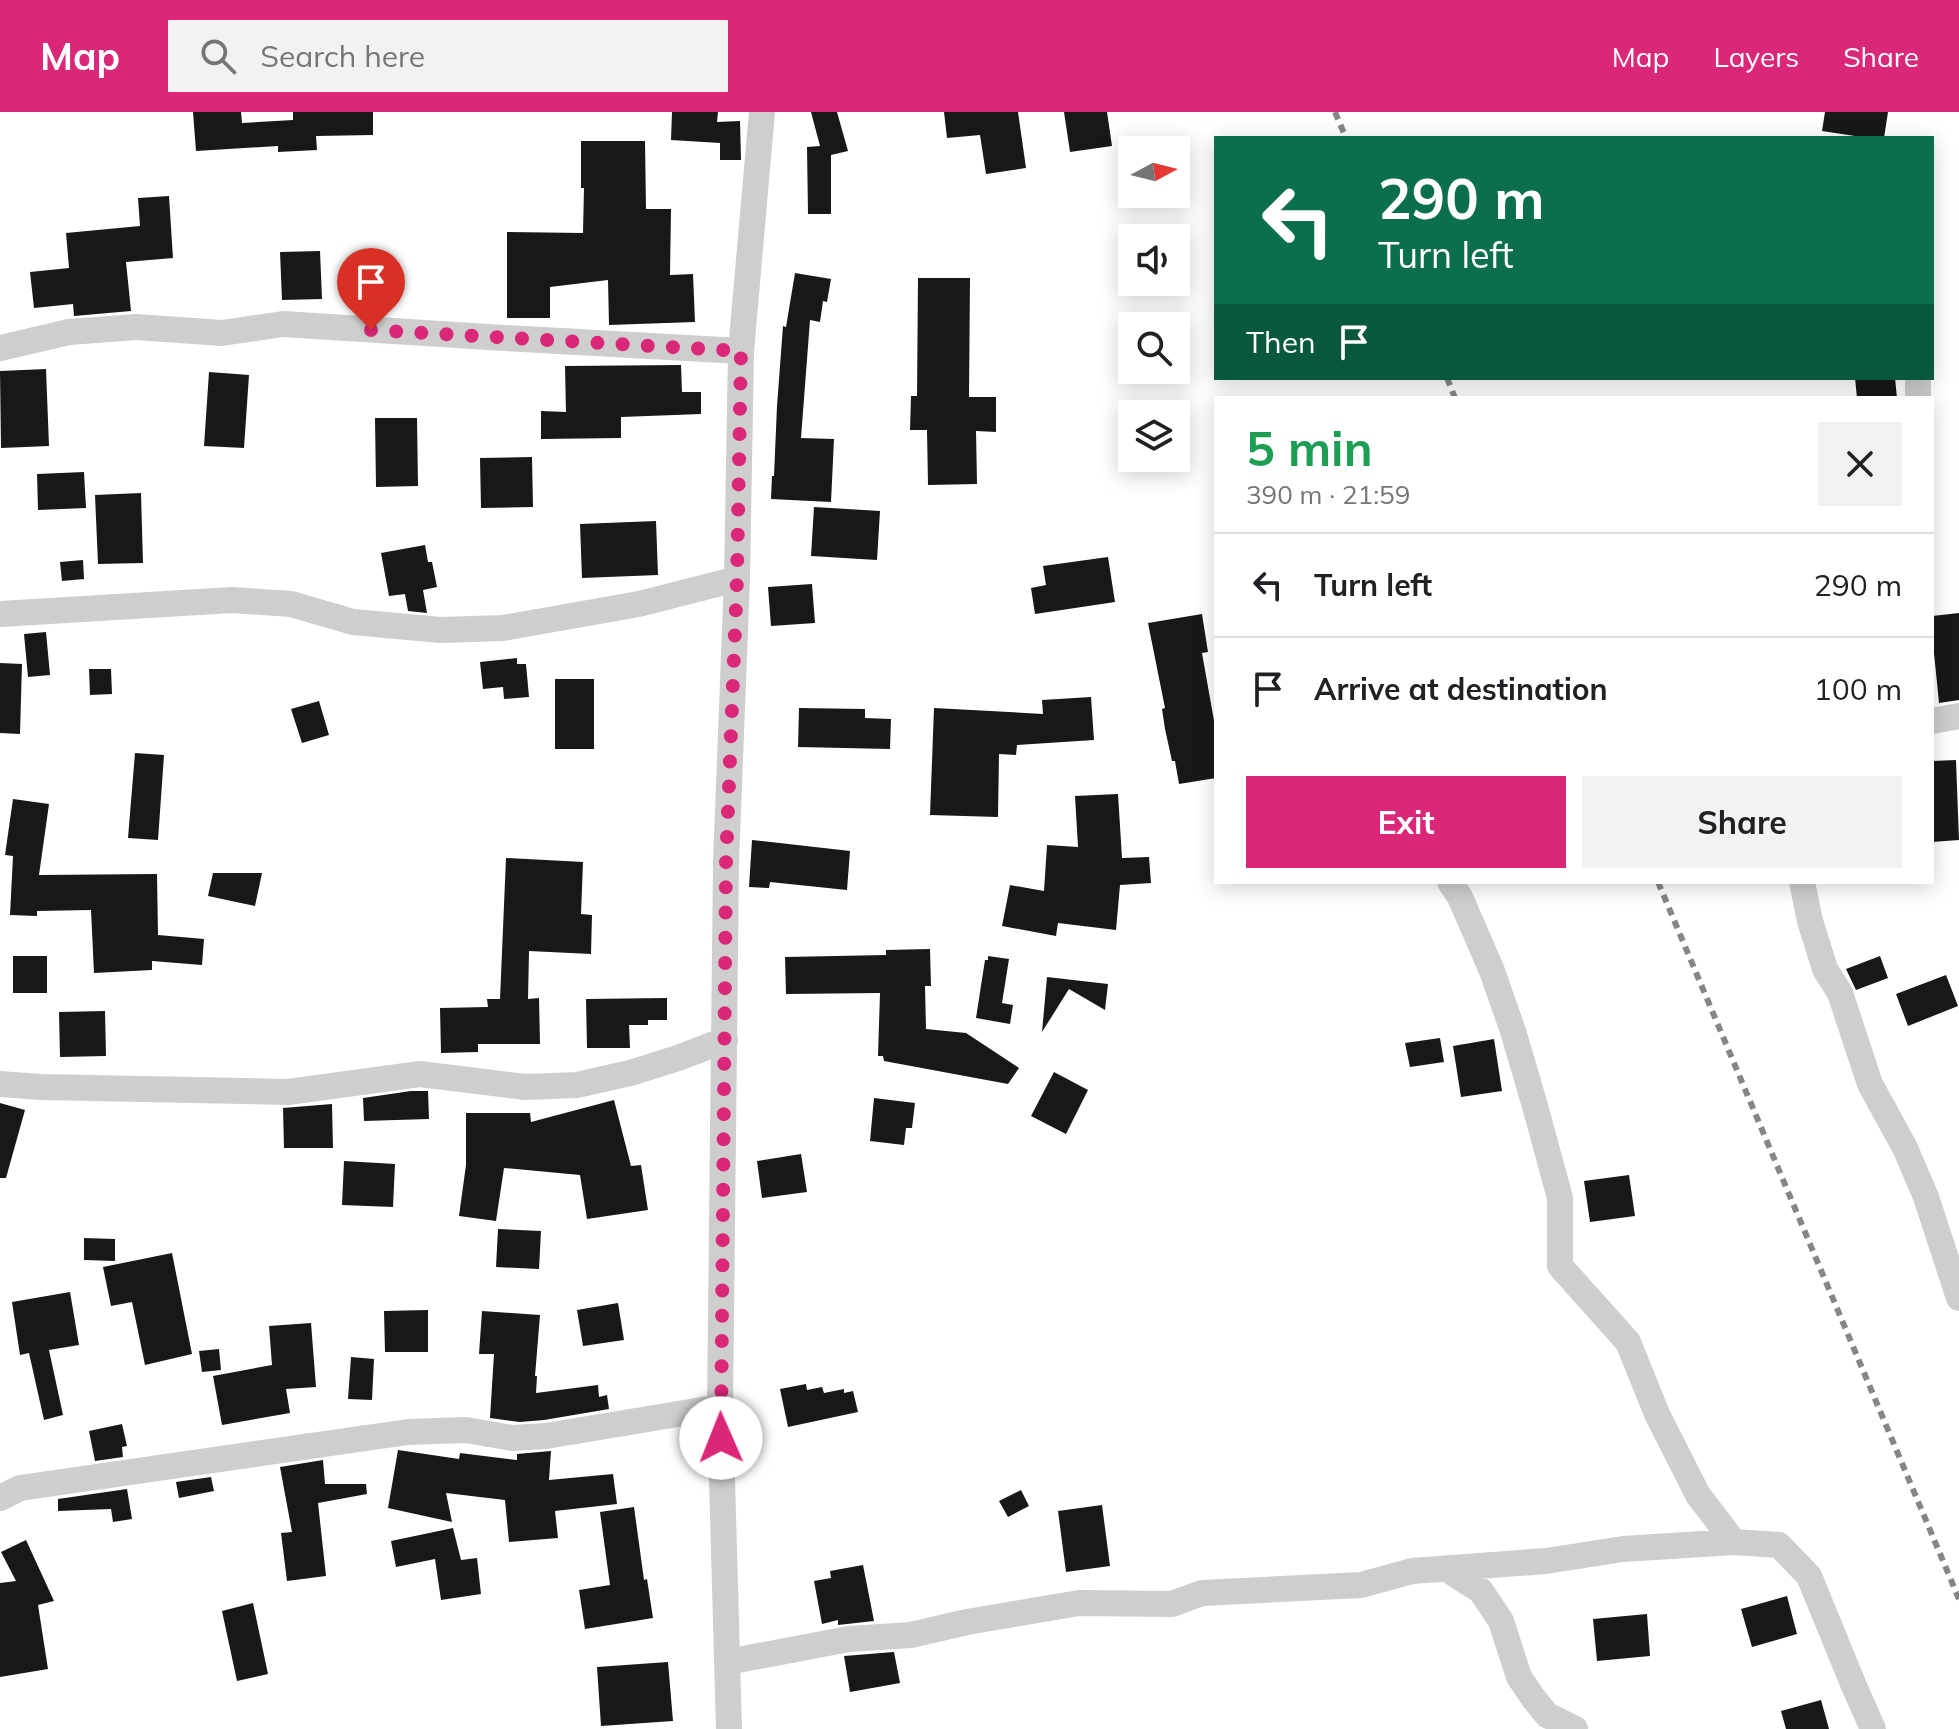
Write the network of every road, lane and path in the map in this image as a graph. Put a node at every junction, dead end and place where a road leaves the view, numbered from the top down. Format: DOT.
graph roads {
  1 [pos="762,112"];
  2 [pos="0,348"];
  3 [pos="741,351"];
  4 [pos="737,579"];
  5 [pos="0,614"];
  6 [pos="1959,716"];
  7 [pos="1934,721"];
  8 [pos="1451,884"];
  9 [pos="1802,884"];
  10 [pos="725,1040"];
  11 [pos="0,1084"];
  12 [pos="1959,1298"];
  13 [pos="720,1407"];
  14 [pos="0,1498"];
  15 [pos="1734,1542"];
  16 [pos="1447,1569"];
  17 [pos="727,1662"];
  18 [pos="729,1729"];
  19 [pos="1575,1729"];
  20 [pos="1873,1729"];
  1 -- 3 [label="street"];
  2 -- 3 [label="street"];
  3 -- 4 [label="street"];
  4 -- 5 [label="street"];
  4 -- 10 [label="street"];
  6 -- 7 [label="street"];
  8 -- 15 [label="street"];
  9 -- 12 [label="street"];
  10 -- 11 [label="street"];
  10 -- 13 [label="street"];
  13 -- 14 [label="street"];
  13 -- 17 [label="street"];
  15 -- 16 [label="street"];
  15 -- 20 [label="street"];
  16 -- 17 [label="street"];
  16 -- 19 [label="street"];
  17 -- 18 [label="street"];
}
